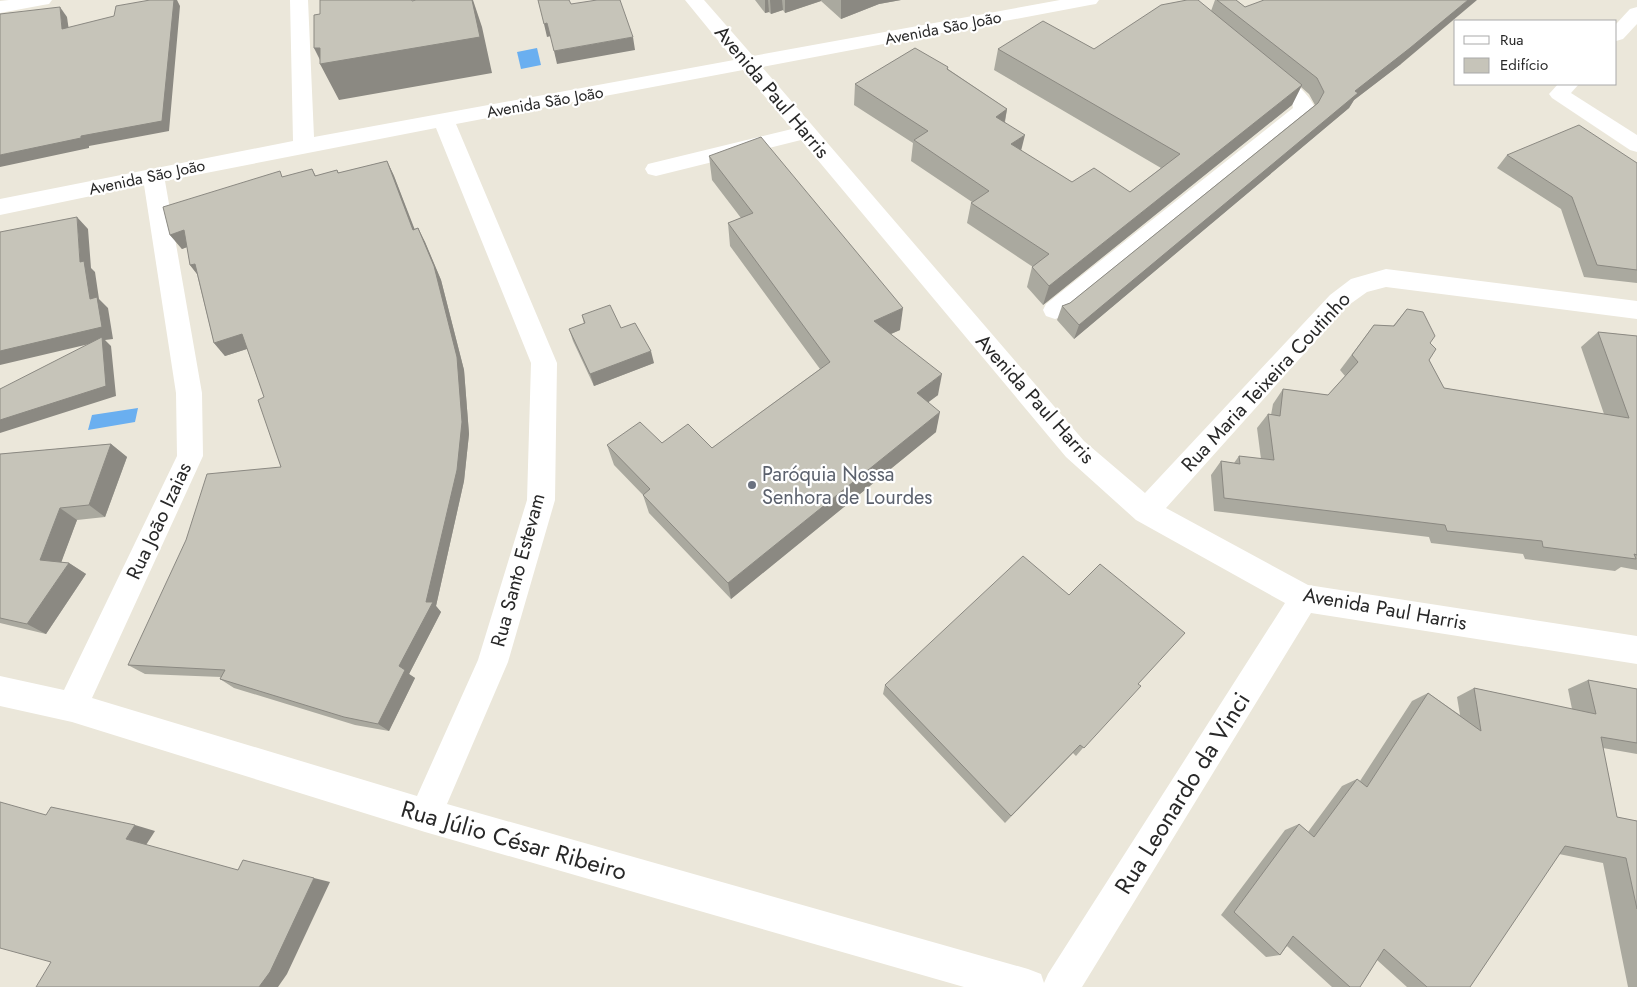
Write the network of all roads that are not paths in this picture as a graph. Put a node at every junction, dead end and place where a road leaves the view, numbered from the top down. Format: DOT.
graph roads {
  1 [pos="43,0"];
  2 [pos="299,0"];
  3 [pos="694,0"];
  4 [pos="1090,0"];
  5 [pos="0,7"];
  6 [pos="1637,13"];
  7 [pos="1617,34"];
  8 [pos="1256,63"];
  9 [pos="749,65"];
  10 [pos="1568,85"];
  11 [pos="444,121"];
  12 [pos="806,132"];
  13 [pos="1637,145"];
  14 [pos="304,146"];
  15 [pos="656,170"];
  16 [pos="153,176"];
  17 [pos="0,207"];
  18 [pos="1055,310"];
  19 [pos="1637,310"];
  20 [pos="1146,511"];
  21 [pos="1304,598"];
  22 [pos="1637,650"];
  23 [pos="0,691"];
  24 [pos="72,707"];
  25 [pos="425,815"];
  26 [pos="1028,987"];
  27 [pos="1060,987"];
  1 -- 5 [label="street"];
  2 -- 14 [label="street"];
  3 -- 9 [label="street, Avenida Paul Harris"];
  4 -- 9 [label="street, Avenida São João"];
  6 -- 7 [label="street"];
  8 -- 18 [label="street"];
  9 -- 11 [label="street, Avenida São João"];
  9 -- 12 [label="street, Avenida Paul Harris"];
  10 -- 13 [label="street"];
  11 -- 14 [label="street, Avenida São João"];
  11 -- 25 [label="street, Rua Santo Estevam"];
  12 -- 15 [label="street"];
  12 -- 20 [label="street, Avenida Paul Harris"];
  14 -- 16 [label="street, Avenida São João"];
  16 -- 17 [label="street, Avenida São João"];
  16 -- 24 [label="street, Rua João Izaias"];
  19 -- 20 [label="street, Rua Maria Teixeira Coutinho"];
  20 -- 21 [label="street, Avenida Paul Harris"];
  21 -- 22 [label="street, Avenida Paul Harris"];
  21 -- 27 [label="street, Rua Leonardo da Vinci"];
  23 -- 24 [label="street, Rua Júlio César Ribeiro"];
  24 -- 25 [label="street, Rua Júlio César Ribeiro"];
  25 -- 26 [label="street, Rua Júlio César Ribeiro"];
}
